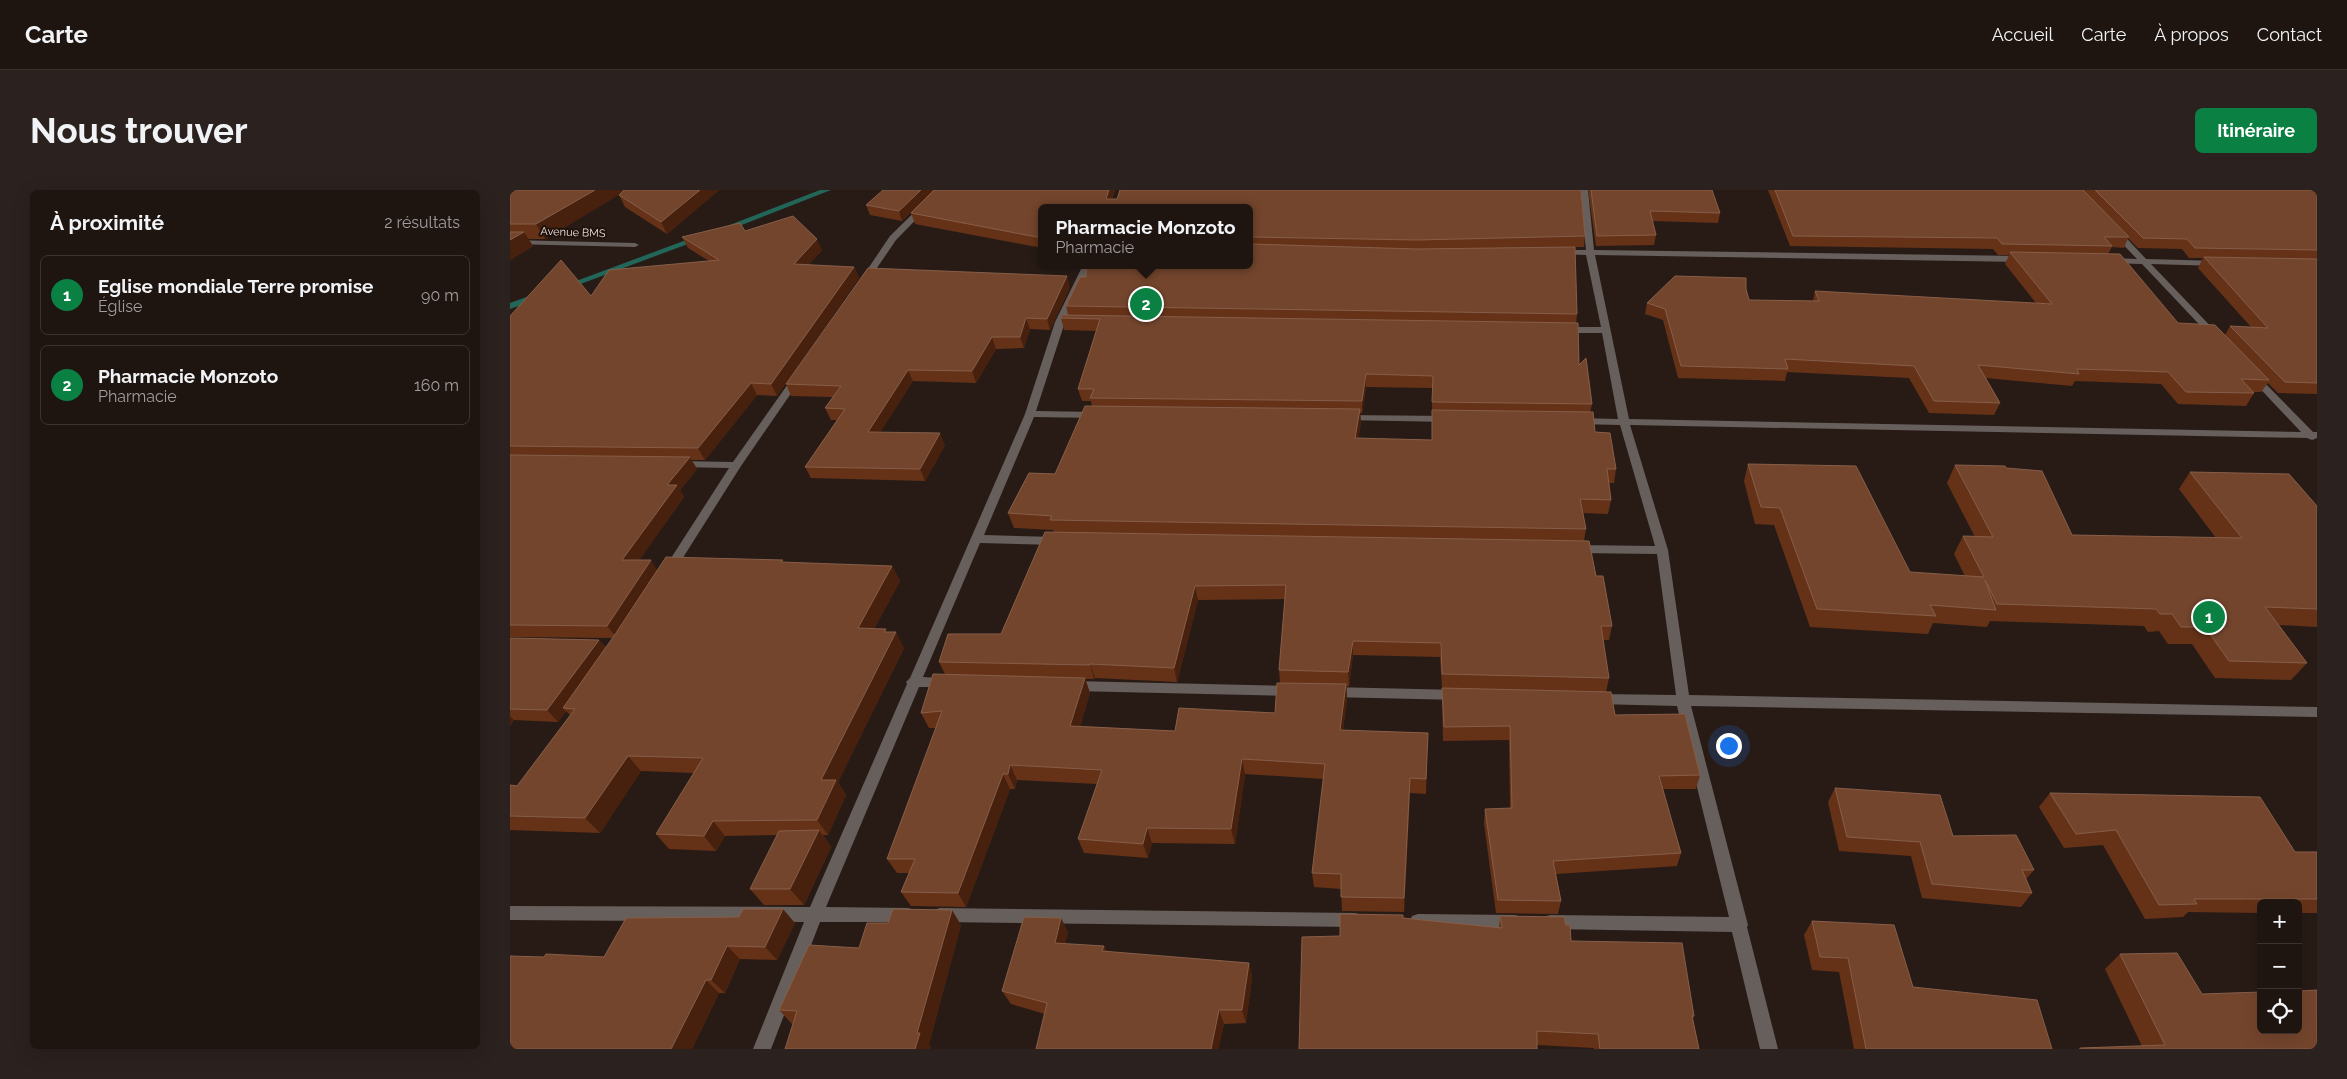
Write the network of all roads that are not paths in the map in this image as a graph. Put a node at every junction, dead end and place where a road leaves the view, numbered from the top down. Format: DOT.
graph roads {
  1 [pos="940,190"];
  2 [pos="1581,193"];
  3 [pos="2109,226"];
  4 [pos="510,242"];
  5 [pos="635,245"];
  6 [pos="1552,252"];
  7 [pos="1590,252"];
  8 [pos="2035,260"];
  9 [pos="2104,261"];
  10 [pos="2144,262"];
  11 [pos="2230,263"];
  12 [pos="1085,269"];
  13 [pos="854,295"];
  14 [pos="1547,330"];
  15 [pos="1606,330"];
  16 [pos="2220,341"];
  17 [pos="804,368"];
  18 [pos="2247,370"];
  19 [pos="1030,414"];
  20 [pos="1109,415"];
  21 [pos="1336,418"];
  22 [pos="1465,419"];
  23 [pos="1564,420"];
  24 [pos="1624,421"];
  25 [pos="2313,434"];
  26 [pos="2317,442"];
  27 [pos="668,464"];
  28 [pos="736,465"];
  29 [pos="975,539"];
  30 [pos="1065,541"];
  31 [pos="1563,548"];
  32 [pos="1662,550"];
  33 [pos="664,579"];
  34 [pos="913,682"];
  35 [pos="963,683"];
  36 [pos="1062,686"];
  37 [pos="1476,696"];
  38 [pos="1584,698"];
  39 [pos="1683,701"];
  40 [pos="2317,712"];
  41 [pos="510,913"];
  42 [pos="815,914"];
  43 [pos="1372,920"];
  44 [pos="1402,920"];
  45 [pos="1740,924"];
  46 [pos="762,1049"];
  47 [pos="1769,1049"];
  1 -- 13 [label="street"];
  2 -- 7 [label="street"];
  3 -- 10 [label="street"];
  4 -- 5 [label="street, Avenue BMS"];
  6 -- 7 [label="street"];
  7 -- 8 [label="street"];
  7 -- 15 [label="street"];
  9 -- 10 [label="street"];
  10 -- 11 [label="street"];
  10 -- 16 [label="street"];
  12 -- 19 [label="street"];
  14 -- 15 [label="street"];
  15 -- 24 [label="street"];
  17 -- 28 [label="street"];
  18 -- 25 [label="street"];
  19 -- 20 [label="street"];
  19 -- 29 [label="street"];
  21 -- 22 [label="street"];
  23 -- 24 [label="street"];
  24 -- 25 [label="street"];
  24 -- 32 [label="street"];
  25 -- 26 [label="street"];
  27 -- 28 [label="street"];
  28 -- 33 [label="street"];
  29 -- 30 [label="street"];
  29 -- 34 [label="street"];
  31 -- 32 [label="street"];
  32 -- 39 [label="street"];
  34 -- 35 [label="street"];
  34 -- 42 [label="street"];
  36 -- 37 [label="street"];
  38 -- 39 [label="street"];
  39 -- 40 [label="street"];
  39 -- 45 [label="street"];
  41 -- 42 [label="street"];
  42 -- 43 [label="street"];
  42 -- 46 [label="street"];
  44 -- 45 [label="street"];
  45 -- 47 [label="street"];
}
